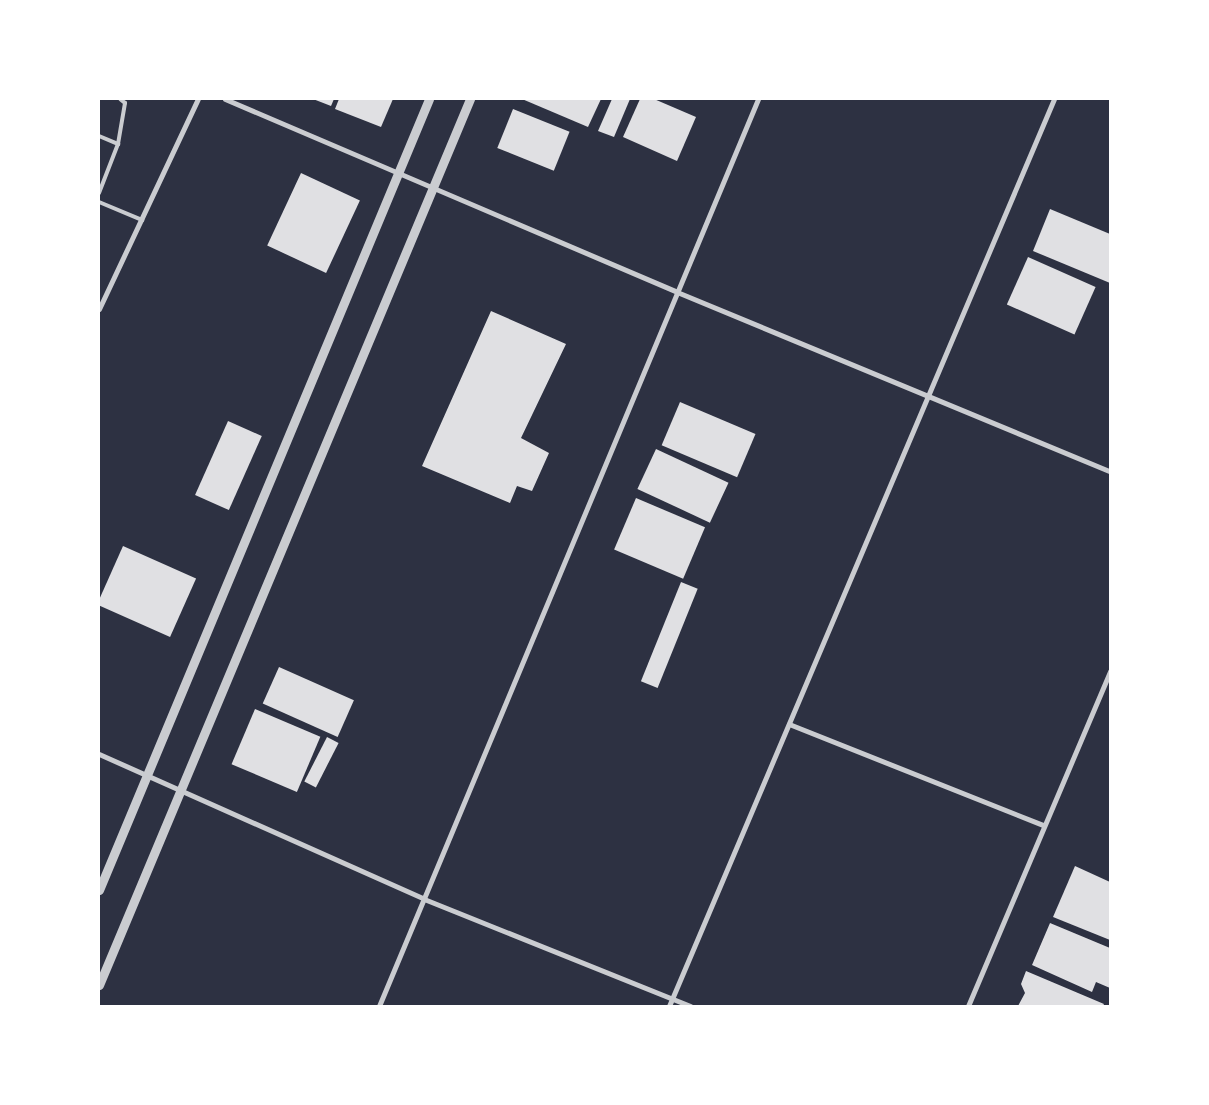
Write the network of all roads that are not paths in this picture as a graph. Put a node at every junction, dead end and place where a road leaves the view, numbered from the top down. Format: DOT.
graph roads {
  1 [pos="120,99"];
  2 [pos="198,99"];
  3 [pos="225,99"];
  4 [pos="429,99"];
  5 [pos="470,99"];
  6 [pos="758,99"];
  7 [pos="1054,99"];
  8 [pos="99,136"];
  9 [pos="118,144"];
  10 [pos="398,172"];
  11 [pos="433,188"];
  12 [pos="99,193"];
  13 [pos="99,202"];
  14 [pos="142,220"];
  15 [pos="677,292"];
  16 [pos="99,309"];
  17 [pos="928,394"];
  18 [pos="1110,471"];
  19 [pos="1110,671"];
  20 [pos="789,724"];
  21 [pos="99,754"];
  22 [pos="148,776"];
  23 [pos="178,792"];
  24 [pos="1043,825"];
  25 [pos="99,890"];
  26 [pos="424,899"];
  27 [pos="99,985"];
  28 [pos="672,999"];
  29 [pos="379,1006"];
  30 [pos="669,1006"];
  31 [pos="690,1006"];
  32 [pos="968,1006"];
  1 -- 9 [label="lane"];
  2 -- 14 [label="street"];
  3 -- 10 [label="street"];
  4 -- 10 [label="street"];
  5 -- 11 [label="street"];
  6 -- 15 [label="street"];
  7 -- 17 [label="street"];
  8 -- 9 [label="lane"];
  9 -- 12 [label="lane"];
  10 -- 11 [label="street"];
  10 -- 22 [label="street"];
  11 -- 15 [label="street"];
  11 -- 23 [label="street"];
  13 -- 14 [label="lane"];
  14 -- 16 [label="street"];
  15 -- 17 [label="street"];
  15 -- 26 [label="street"];
  17 -- 18 [label="street"];
  17 -- 20 [label="street"];
  19 -- 24 [label="street"];
  20 -- 24 [label="street"];
  20 -- 28 [label="street"];
  21 -- 22 [label="street"];
  22 -- 23 [label="street"];
  22 -- 25 [label="street"];
  23 -- 26 [label="street"];
  23 -- 27 [label="street"];
  24 -- 32 [label="street"];
  26 -- 28 [label="street"];
  26 -- 29 [label="street"];
  28 -- 30 [label="street"];
  28 -- 31 [label="street"];
}
